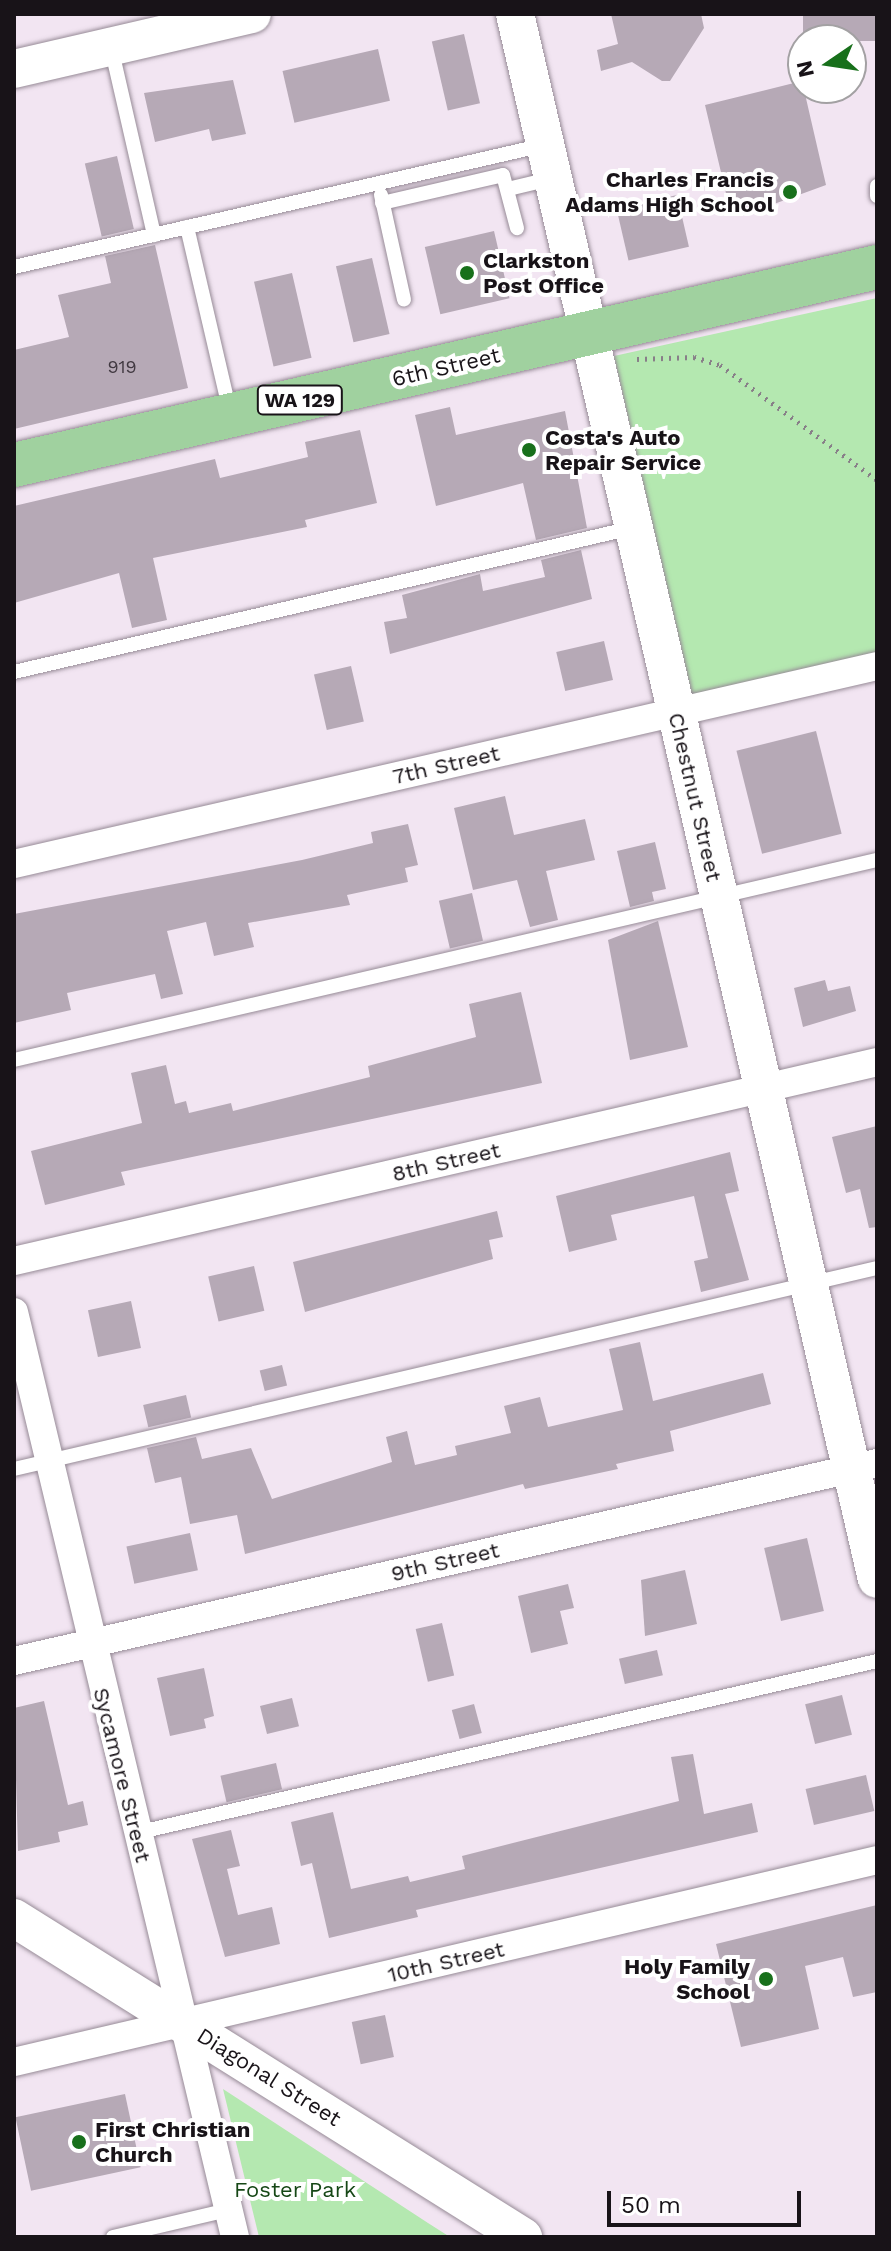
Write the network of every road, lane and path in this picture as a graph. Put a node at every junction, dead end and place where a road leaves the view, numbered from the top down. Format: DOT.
graph roads {
  1 [pos="252,14"];
  2 [pos="515,14"];
  3 [pos="111,47"];
  4 [pos="14,69"];
  5 [pos="548,162"];
  6 [pos="378,183"];
  7 [pos="877,186"];
  8 [pos="508,189"];
  9 [pos="877,196"];
  10 [pos="382,203"];
  11 [pos="187,227"];
  12 [pos="517,228"];
  13 [pos="154,235"];
  14 [pos="14,267"];
  15 [pos="877,267"];
  16 [pos="404,300"];
  17 [pos="600,331"];
  18 [pos="231,416"];
  19 [pos="14,465"];
  20 [pos="877,480"];
  21 [pos="632,528"];
  22 [pos="877,666"];
  23 [pos="14,672"];
  24 [pos="675,712"];
  25 [pos="877,860"];
  26 [pos="14,864"];
  27 [pos="718,897"];
  28 [pos="14,1060"];
  29 [pos="877,1062"];
  30 [pos="761,1089"];
  31 [pos="14,1261"];
  32 [pos="877,1268"];
  33 [pos="808,1284"];
  34 [pos="14,1312"];
  35 [pos="48,1462"];
  36 [pos="864,1466"];
  37 [pos="14,1469"];
  38 [pos="877,1579"];
  39 [pos="89,1644"];
  40 [pos="14,1661"];
  41 [pos="877,1661"];
  42 [pos="136,1833"];
  43 [pos="877,1860"];
  44 [pos="14,1918"];
  45 [pos="183,2023"];
  46 [pos="14,2062"];
  47 [pos="231,2224"];
  48 [pos="113,2237"];
  49 [pos="523,2237"];
  1 -- 3 [label="street"];
  2 -- 5 [label="street, Chestnut Street"];
  3 -- 4 [label="street"];
  3 -- 13 [label="lane"];
  5 -- 6 [label="lane"];
  5 -- 8 [label="lane"];
  5 -- 17 [label="street, Chestnut Street"];
  6 -- 10 [label="lane"];
  6 -- 11 [label="lane"];
  7 -- 9 [label="lane"];
  8 -- 10 [label="lane"];
  8 -- 12 [label="lane"];
  10 -- 16 [label="lane"];
  11 -- 13 [label="lane"];
  11 -- 18 [label="lane"];
  13 -- 14 [label="lane"];
  15 -- 17 [label="main road, 6th Street / WA 129"];
  17 -- 18 [label="main road, 6th Street / WA 129"];
  17 -- 20 [label="path"];
  17 -- 21 [label="street, Chestnut Street"];
  18 -- 19 [label="main road, 6th Street / WA 129"];
  21 -- 23 [label="lane"];
  21 -- 24 [label="street, Chestnut Street"];
  22 -- 24 [label="street, 7th Street"];
  24 -- 26 [label="street, 7th Street"];
  24 -- 27 [label="street, Chestnut Street"];
  25 -- 27 [label="lane"];
  27 -- 28 [label="lane"];
  27 -- 30 [label="street, Chestnut Street"];
  29 -- 30 [label="street, 8th Street"];
  30 -- 31 [label="street, 8th Street"];
  30 -- 33 [label="street, Chestnut Street"];
  32 -- 33 [label="lane"];
  33 -- 35 [label="lane"];
  33 -- 36 [label="street, Chestnut Street"];
  34 -- 35 [label="street, Sycamore Street"];
  35 -- 37 [label="lane"];
  35 -- 39 [label="street, Sycamore Street"];
  36 -- 38 [label="street, Chestnut Street"];
  36 -- 39 [label="street, 9th Street"];
  39 -- 40 [label="street, 9th Street"];
  39 -- 42 [label="street, Sycamore Street"];
  41 -- 42 [label="lane"];
  42 -- 45 [label="street, Sycamore Street"];
  43 -- 45 [label="street, 10th Street"];
  44 -- 45 [label="street, Diagonal Street"];
  45 -- 46 [label="street, 10th Street"];
  45 -- 47 [label="street, Sycamore Street"];
  45 -- 49 [label="street, Diagonal Street"];
  47 -- 48 [label="lane"];
}
